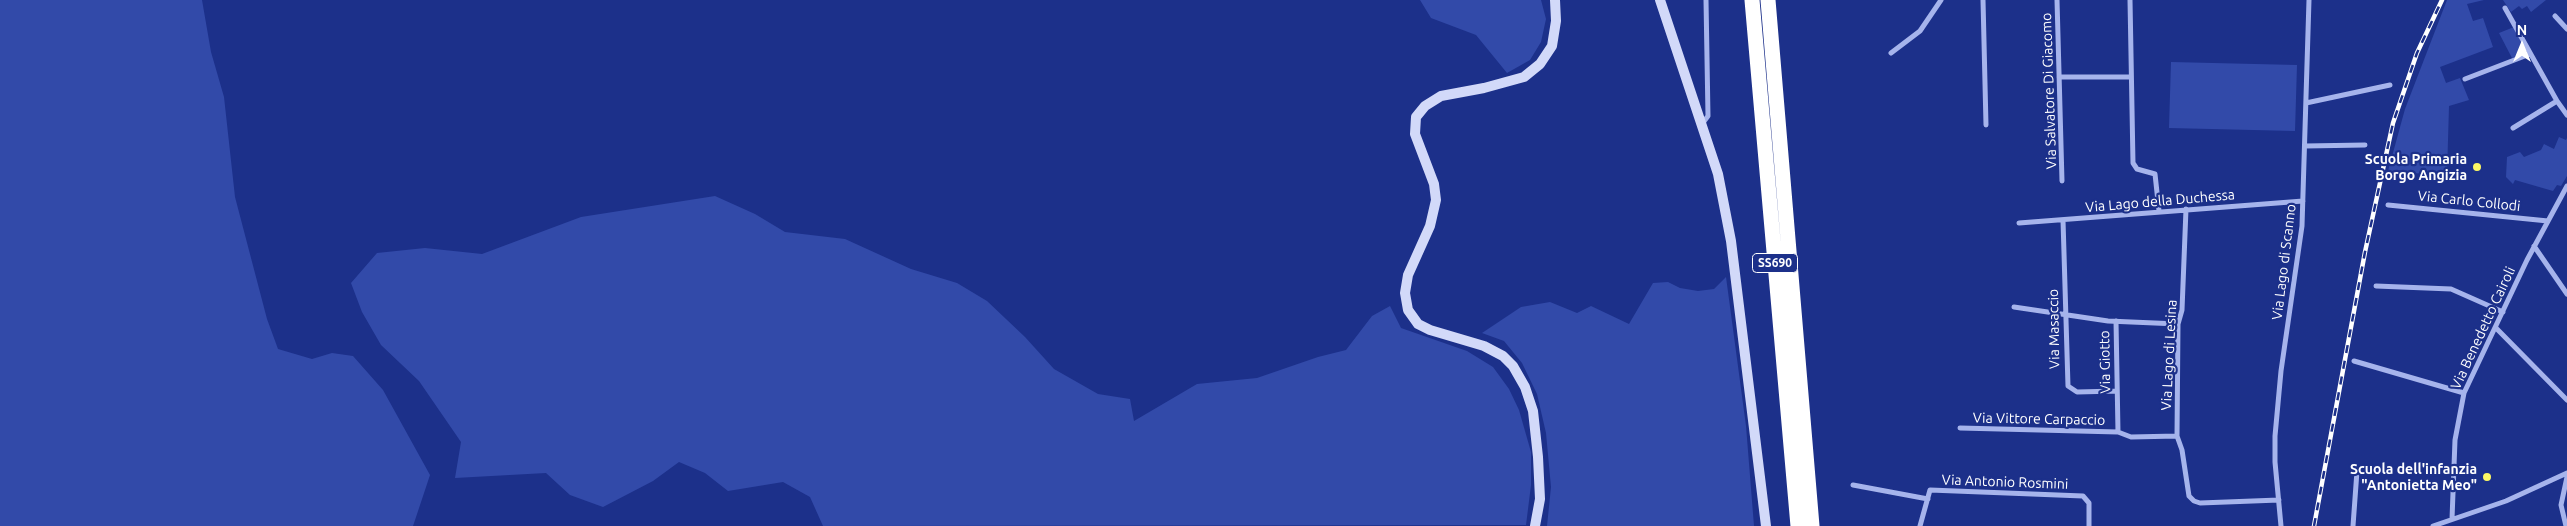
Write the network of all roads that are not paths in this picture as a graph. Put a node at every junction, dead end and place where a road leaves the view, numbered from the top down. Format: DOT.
graph roads {
  1 [pos="1555,0"];
  2 [pos="1660,0"];
  3 [pos="1706,0"];
  4 [pos="1752,0"];
  5 [pos="1768,0"];
  6 [pos="1941,0"];
  7 [pos="1983,0"];
  8 [pos="2057,0"];
  9 [pos="2130,0"];
  10 [pos="2309,0"];
  11 [pos="2505,8"];
  12 [pos="2555,16"];
  13 [pos="2567,29"];
  14 [pos="1891,54"];
  15 [pos="2530,54"];
  16 [pos="2130,76"];
  17 [pos="2059,77"];
  18 [pos="2465,79"];
  19 [pos="2390,85"];
  20 [pos="2557,101"];
  21 [pos="2306,103"];
  22 [pos="2567,115"];
  23 [pos="1702,124"];
  24 [pos="1986,125"];
  25 [pos="2513,128"];
  26 [pos="2365,145"];
  27 [pos="2305,146"];
  28 [pos="2062,181"];
  29 [pos="2567,186"];
  30 [pos="2303,202"];
  31 [pos="2388,205"];
  32 [pos="2186,209"];
  33 [pos="2159,211"];
  34 [pos="2062,220"];
  35 [pos="2548,220"];
  36 [pos="2019,223"];
  37 [pos="2534,246"];
  38 [pos="2376,286"];
  39 [pos="2567,294"];
  40 [pos="2014,307"];
  41 [pos="2503,312"];
  42 [pos="2066,314"];
  43 [pos="2116,321"];
  44 [pos="2178,324"];
  45 [pos="2496,328"];
  46 [pos="2354,362"];
  47 [pos="2116,391"];
  48 [pos="2464,393"];
  49 [pos="2567,400"];
  50 [pos="1960,428"];
  51 [pos="2118,432"];
  52 [pos="2177,436"];
  53 [pos="2357,471"];
  54 [pos="2567,473"];
  55 [pos="2567,477"];
  56 [pos="1853,485"];
  57 [pos="1928,499"];
  58 [pos="2279,500"];
  59 [pos="2452,519"];
  60 [pos="1535,526"];
  61 [pos="1766,526"];
  62 [pos="1798,526"];
  63 [pos="1812,526"];
  64 [pos="1920,526"];
  65 [pos="2089,526"];
  66 [pos="2281,526"];
  67 [pos="2353,526"];
  68 [pos="2432,526"];
  69 [pos="2566,526"];
  1 -- 60 [label="main road"];
  2 -- 23 [label="main road"];
  3 -- 23 [label="street"];
  4 -- 62 [label="highway, SS690"];
  5 -- 63 [label="highway, SS690"];
  6 -- 14 [label="street"];
  7 -- 24 [label="street"];
  8 -- 17 [label="street, Via Salvatore Di Giacomo"];
  9 -- 16 [label="street"];
  10 -- 21 [label="street, Via Lago di Scanno"];
  11 -- 15 [label="street"];
  12 -- 13 [label="street"];
  15 -- 18 [label="street"];
  15 -- 20 [label="street"];
  16 -- 17 [label="street"];
  16 -- 33 [label="street"];
  17 -- 28 [label="street, Via Salvatore Di Giacomo"];
  19 -- 21 [label="street"];
  20 -- 22 [label="street"];
  20 -- 25 [label="street"];
  21 -- 27 [label="street, Via Lago di Scanno"];
  23 -- 61 [label="main road"];
  26 -- 27 [label="street"];
  27 -- 30 [label="street, Via Lago di Scanno"];
  29 -- 35 [label="street, Via Benedetto Cairoli"];
  30 -- 32 [label="street, Via Lago della Duchessa"];
  30 -- 58 [label="street, Via Lago di Scanno"];
  31 -- 35 [label="street, Via Carlo Collodi"];
  32 -- 33 [label="street, Via Lago della Duchessa"];
  32 -- 44 [label="street, Via Lago di Lesina"];
  33 -- 34 [label="street, Via Lago della Duchessa"];
  34 -- 36 [label="street, Via Lago della Duchessa"];
  34 -- 42 [label="street, Via Masaccio"];
  35 -- 37 [label="street, Via Benedetto Cairoli"];
  37 -- 39 [label="street"];
  37 -- 41 [label="street, Via Benedetto Cairoli"];
  38 -- 41 [label="street"];
  40 -- 42 [label="street"];
  41 -- 45 [label="street, Via Benedetto Cairoli"];
  42 -- 43 [label="street"];
  42 -- 47 [label="street, Via Masaccio"];
  43 -- 44 [label="street"];
  43 -- 47 [label="street, Via Giotto"];
  44 -- 52 [label="street, Via Lago di Lesina"];
  45 -- 48 [label="street, Via Benedetto Cairoli"];
  45 -- 49 [label="street"];
  46 -- 48 [label="street"];
  47 -- 51 [label="street, Via Giotto"];
  48 -- 59 [label="street, Via Benedetto Cairoli"];
  50 -- 51 [label="street, Via Vittore Carpaccio"];
  51 -- 52 [label="street, Via Vittore Carpaccio"];
  52 -- 58 [label="street, Via Lago di Lesina"];
  53 -- 67 [label="street"];
  54 -- 59 [label="street"];
  55 -- 69 [label="street"];
  56 -- 57 [label="street"];
  57 -- 64 [label="street, Via Antonio Rosmini"];
  57 -- 65 [label="street, Via Antonio Rosmini"];
  58 -- 66 [label="street, Via Lago di Scanno"];
  59 -- 68 [label="street"];
}
